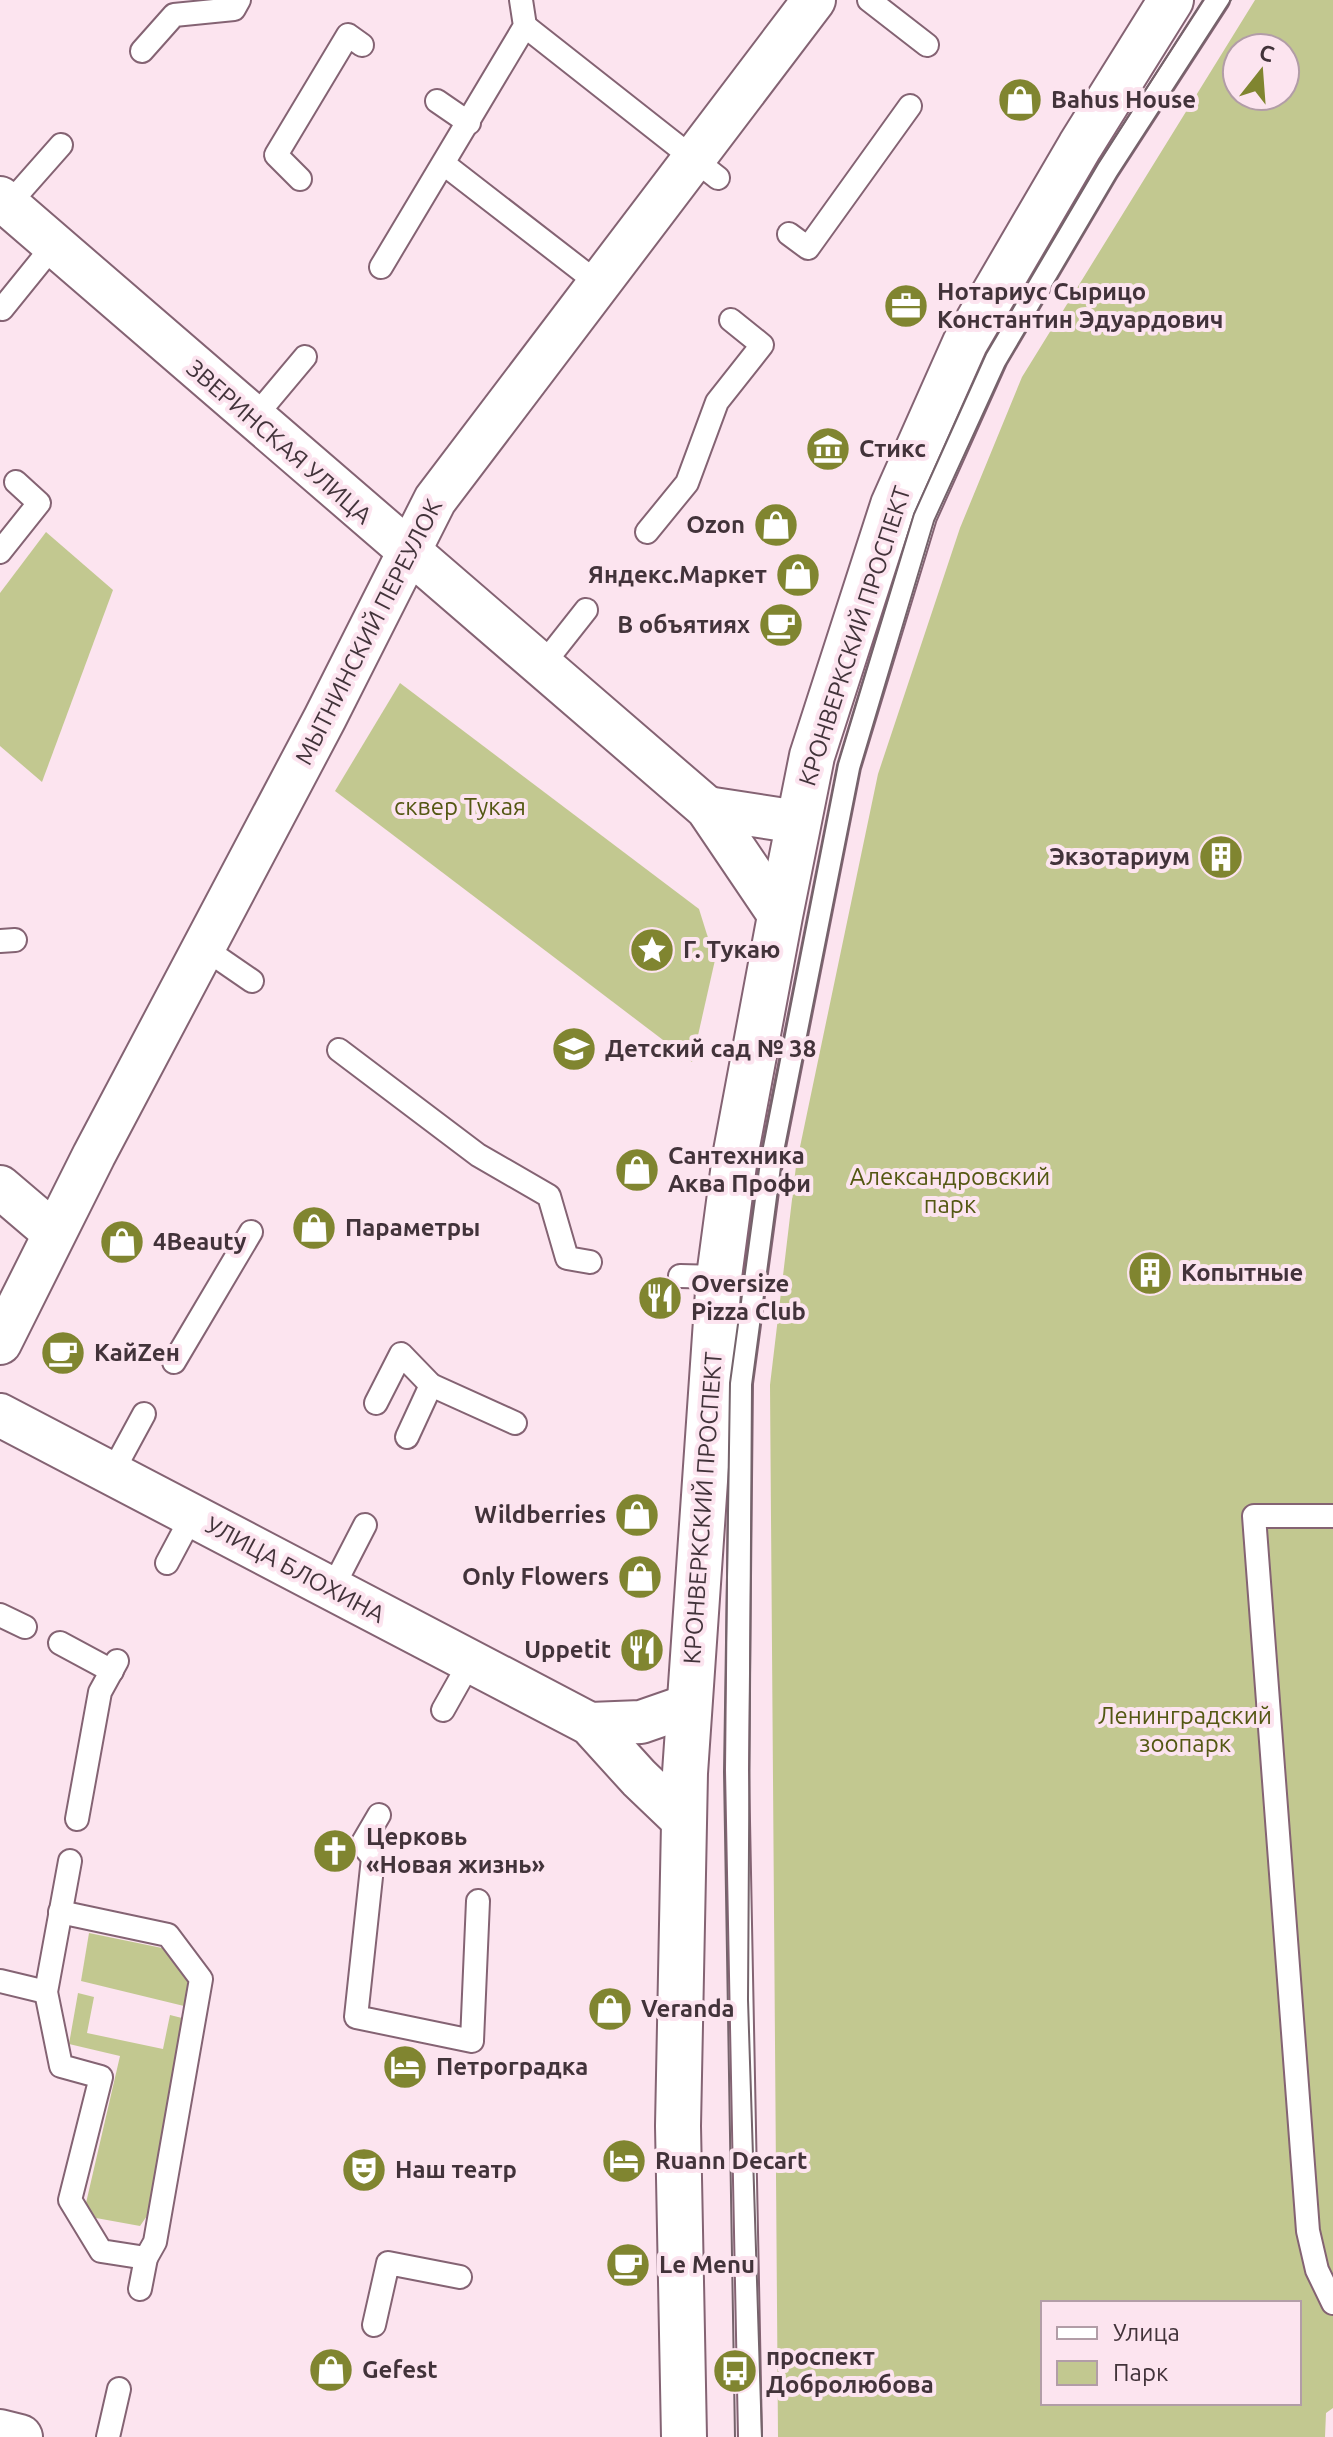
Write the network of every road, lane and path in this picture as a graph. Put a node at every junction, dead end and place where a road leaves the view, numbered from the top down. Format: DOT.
graph roads {
  1 [pos="239,0"];
  2 [pos="521,0"];
  3 [pos="814,0"];
  4 [pos="869,0"];
  5 [pos="1171,0"];
  6 [pos="1218,0"];
  7 [pos="525,26"];
  8 [pos="362,45"];
  9 [pos="927,45"];
  10 [pos="142,51"];
  11 [pos="437,101"];
  12 [pos="910,106"];
  13 [pos="469,123"];
  14 [pos="61,145"];
  15 [pos="444,164"];
  16 [pos="706,169"];
  17 [pos="300,179"];
  18 [pos="4,202"];
  19 [pos="789,234"];
  20 [pos="53,246"];
  21 [pos="381,267"];
  22 [pos="599,284"];
  23 [pos="2,309"];
  24 [pos="731,320"];
  25 [pos="305,357"];
  26 [pos="253,419"];
  27 [pos="16,482"];
  28 [pos="647,532"];
  29 [pos="0,552"];
  30 [pos="408,554"];
  31 [pos="586,610"];
  32 [pos="541,667"];
  33 [pos="707,808"];
  34 [pos="798,822"];
  35 [pos="780,916"];
  36 [pos="204,948"];
  37 [pos="252,981"];
  38 [pos="339,1050"];
  39 [pos="0,1187"];
  40 [pos="251,1232"];
  41 [pos="54,1233"];
  42 [pos="590,1262"];
  43 [pos="0,1343"];
  44 [pos="174,1362"];
  45 [pos="431,1385"];
  46 [pos="376,1403"];
  47 [pos="144,1414"];
  48 [pos="0,1415"];
  49 [pos="515,1423"];
  50 [pos="407,1437"];
  51 [pos="112,1473"];
  52 [pos="192,1516"];
  53 [pos="1333,1516"];
  54 [pos="365,1525"];
  55 [pos="167,1563"];
  56 [pos="332,1589"];
  57 [pos="0,1615"];
  58 [pos="25,1627"];
  59 [pos="60,1643"];
  60 [pos="470,1662"];
  61 [pos="690,1705"];
  62 [pos="443,1710"];
  63 [pos="590,1724"];
  64 [pos="379,1815"];
  65 [pos="77,1819"];
  66 [pos="684,1821"];
  67 [pos="70,1861"];
  68 [pos="478,1901"];
  69 [pos="60,1912"];
  70 [pos="0,1981"];
  71 [pos="46,1992"];
  72 [pos="146,2258"];
  73 [pos="460,2277"];
  74 [pos="140,2289"];
  75 [pos="1333,2303"];
  76 [pos="374,2325"];
  77 [pos="119,2389"];
  78 [pos="0,2432"];
  79 [pos="20,2437"];
  80 [pos="108,2437"];
  81 [pos="684,2437"];
  82 [pos="750,2437"];
  1 -- 10 [label="lane"];
  2 -- 7 [label="lane"];
  3 -- 16 [label="street, МЫТНИНСКИЙ ПЕРЕУЛОК"];
  4 -- 9 [label="lane"];
  5 -- 34 [label="street, КРОНВЕРКСКИЙ ПРОСПЕКТ"];
  6 -- 82 [label="lane"];
  7 -- 13 [label="lane"];
  7 -- 16 [label="lane"];
  8 -- 17 [label="lane"];
  11 -- 13 [label="lane"];
  12 -- 19 [label="lane"];
  13 -- 15 [label="lane"];
  14 -- 18 [label="lane"];
  15 -- 21 [label="lane"];
  15 -- 22 [label="lane"];
  16 -- 22 [label="street, МЫТНИНСКИЙ ПЕРЕУЛОК"];
  18 -- 20 [label="street, ЗВЕРИНСКАЯ УЛИЦА"];
  20 -- 23 [label="lane"];
  20 -- 26 [label="street, ЗВЕРИНСКАЯ УЛИЦА"];
  22 -- 30 [label="street, МЫТНИНСКИЙ ПЕРЕУЛОК"];
  24 -- 28 [label="lane"];
  25 -- 26 [label="lane"];
  26 -- 30 [label="street, ЗВЕРИНСКАЯ УЛИЦА"];
  27 -- 29 [label="lane"];
  30 -- 32 [label="street, ЗВЕРИНСКАЯ УЛИЦА"];
  30 -- 36 [label="street, МЫТНИНСКИЙ ПЕРЕУЛОК"];
  31 -- 32 [label="lane"];
  32 -- 33 [label="street, ЗВЕРИНСКАЯ УЛИЦА"];
  33 -- 34 [label="street"];
  33 -- 35 [label="street, ЗВЕРИНСКАЯ УЛИЦА"];
  34 -- 35 [label="street, КРОНВЕРКСКИЙ ПРОСПЕКТ"];
  35 -- 61 [label="street, КРОНВЕРКСКИЙ ПРОСПЕКТ"];
  36 -- 37 [label="lane"];
  36 -- 41 [label="street, МЫТНИНСКИЙ ПЕРЕУЛОК"];
  38 -- 42 [label="lane"];
  39 -- 41 [label="street"];
  40 -- 44 [label="lane"];
  41 -- 43 [label="street"];
  45 -- 46 [label="lane"];
  45 -- 49 [label="lane"];
  45 -- 50 [label="lane"];
  47 -- 51 [label="lane"];
  48 -- 51 [label="street, УЛИЦА БЛОХИНА"];
  51 -- 52 [label="street, УЛИЦА БЛОХИНА"];
  52 -- 55 [label="lane"];
  52 -- 56 [label="street, УЛИЦА БЛОХИНА"];
  53 -- 75 [label="lane"];
  54 -- 56 [label="lane"];
  56 -- 60 [label="street, УЛИЦА БЛОХИНА"];
  57 -- 58 [label="lane"];
  59 -- 65 [label="lane"];
  60 -- 62 [label="lane"];
  60 -- 63 [label="street, УЛИЦА БЛОХИНА"];
  61 -- 63 [label="street, УЛИЦА БЛОХИНА"];
  61 -- 66 [label="street, КРОНВЕРКСКИЙ ПРОСПЕКТ"];
  63 -- 66 [label="street, УЛИЦА БЛОХИНА"];
  64 -- 68 [label="lane"];
  66 -- 81 [label="street, КРОНВЕРКСКИЙ ПРОСПЕКТ"];
  67 -- 69 [label="lane"];
  69 -- 71 [label="lane"];
  69 -- 72 [label="lane"];
  70 -- 71 [label="lane"];
  71 -- 72 [label="lane"];
  72 -- 74 [label="lane"];
  73 -- 76 [label="lane"];
  77 -- 80 [label="lane"];
  78 -- 79 [label="street"];
}
